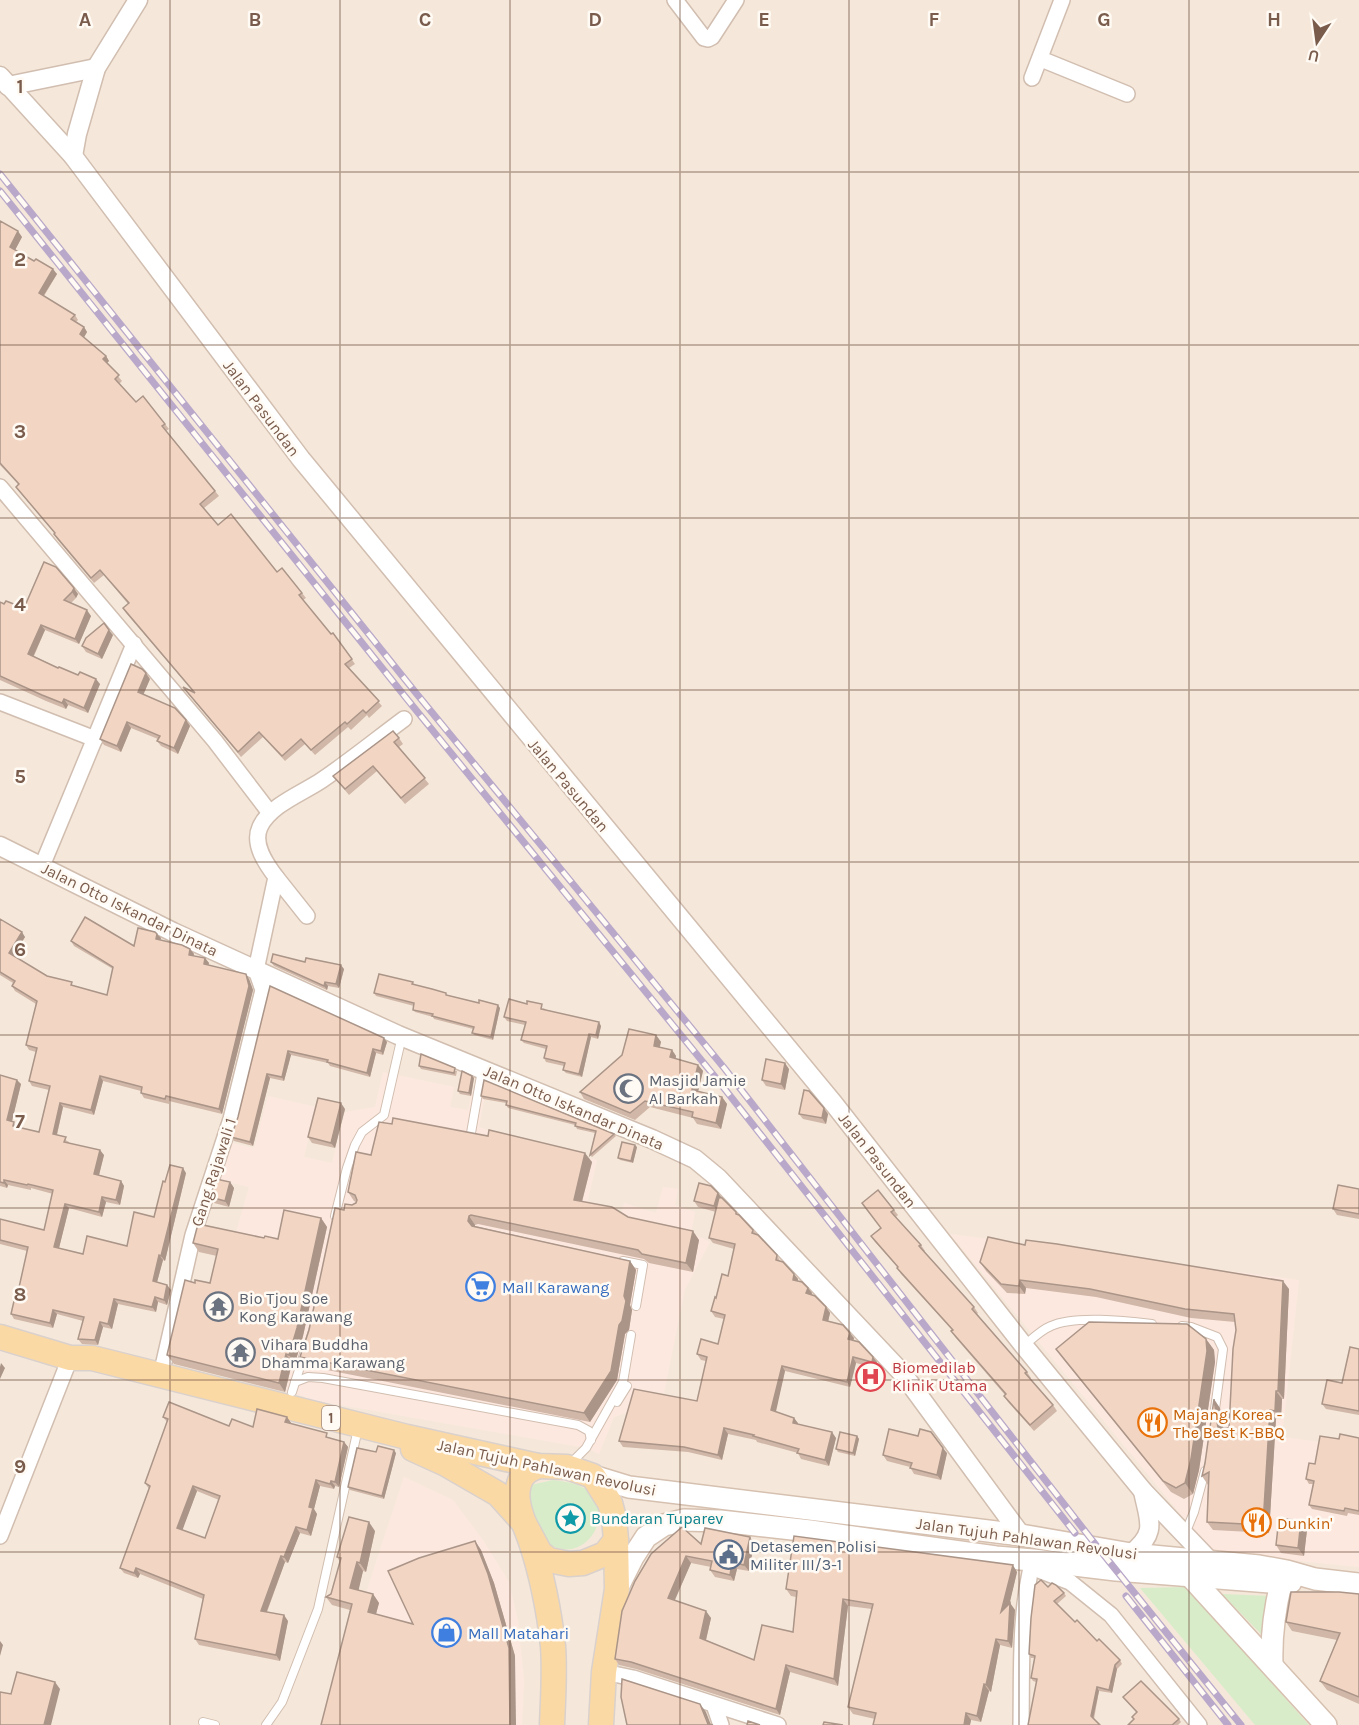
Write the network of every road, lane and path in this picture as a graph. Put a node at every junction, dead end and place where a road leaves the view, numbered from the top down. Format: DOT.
graph roads {
  1 [pos="138,0"];
  2 [pos="675,0"];
  3 [pos="736,0"];
  4 [pos="1062,0"];
  5 [pos="1041,59"];
  6 [pos="96,68"];
  7 [pos="1032,78"];
  8 [pos="4,81"];
  9 [pos="1127,94"];
  10 [pos="73,156"];
  11 [pos="0,487"];
  12 [pos="134,644"];
  13 [pos="0,702"];
  14 [pos="404,719"];
  15 [pos="95,740"];
  16 [pos="270,813"];
  17 [pos="0,846"];
  18 [pos="42,866"];
  19 [pos="276,878"];
  20 [pos="307,916"];
  21 [pos="256,969"];
  22 [pos="402,1036"];
  23 [pos="482,1068"];
  24 [pos="471,1133"];
  25 [pos="338,1204"];
  26 [pos="348,1206"];
  27 [pos="333,1227"];
  28 [pos="620,1260"];
  29 [pos="636,1306"];
  30 [pos="631,1335"];
  31 [pos="0,1337"];
  32 [pos="309,1338"];
  33 [pos="1024,1346"];
  34 [pos="70,1358"];
  35 [pos="161,1375"];
  36 [pos="627,1386"];
  37 [pos="292,1394"];
  38 [pos="1213,1422"];
  39 [pos="599,1424"];
  40 [pos="357,1433"];
  41 [pos="591,1440"];
  42 [pos="1207,1462"];
  43 [pos="538,1466"];
  44 [pos="567,1467"];
  45 [pos="593,1476"];
  46 [pos="1143,1491"];
  47 [pos="524,1522"];
  48 [pos="1021,1535"];
  49 [pos="1184,1535"];
  50 [pos="0,1536"];
  51 [pos="646,1537"];
  52 [pos="616,1540"];
  53 [pos="1131,1554"];
  54 [pos="1210,1561"];
  55 [pos="1032,1563"];
  56 [pos="1190,1576"];
  57 [pos="1315,1579"];
  58 [pos="1281,1583"];
  59 [pos="1359,1584"];
  60 [pos="617,1589"];
  61 [pos="1272,1664"];
  62 [pos="604,1672"];
  63 [pos="714,1706"];
  64 [pos="202,1722"];
  65 [pos="215,1725"];
  66 [pos="266,1725"];
  67 [pos="552,1725"];
  68 [pos="601,1725"];
  69 [pos="722,1725"];
  70 [pos="778,1725"];
  71 [pos="1021,1725"];
  72 [pos="1199,1725"];
  73 [pos="1326,1725"];
  1 -- 6 [label="street"];
  2 -- 3 [label="street"];
  4 -- 5 [label="street"];
  5 -- 7 [label="street"];
  5 -- 9 [label="street"];
  6 -- 8 [label="street"];
  6 -- 10 [label="street"];
  8 -- 10 [label="street, Jalan Pasundan"];
  10 -- 33 [label="street, Jalan Pasundan"];
  11 -- 12 [label="street"];
  12 -- 15 [label="street"];
  12 -- 16 [label="street"];
  13 -- 15 [label="street"];
  14 -- 16 [label="street"];
  15 -- 18 [label="street"];
  16 -- 19 [label="street"];
  17 -- 18 [label="street, Jalan Otto Iskandar Dinata"];
  18 -- 21 [label="street, Jalan Otto Iskandar Dinata"];
  19 -- 20 [label="street"];
  19 -- 21 [label="street"];
  21 -- 22 [label="street, Jalan Otto Iskandar Dinata"];
  21 -- 35 [label="street, Gang Rajawali 1"];
  22 -- 23 [label="street, Jalan Otto Iskandar Dinata"];
  22 -- 25 [label="lane"];
  23 -- 24 [label="lane"];
  23 -- 48 [label="street, Jalan Otto Iskandar Dinata"];
  25 -- 26 [label="lane"];
  25 -- 27 [label="lane"];
  28 -- 29 [label="lane"];
  30 -- 39 [label="lane"];
  31 -- 34 [label="main road, Jalan Tujuh Pahlawan Revolusi / 1"];
  32 -- 37 [label="lane"];
  33 -- 38 [label="lane"];
  33 -- 46 [label="street, Jalan Pasundan"];
  34 -- 35 [label="main road, Jalan Tujuh Pahlawan Revolusi / 1"];
  34 -- 40 [label="main road, Jalan Tujuh Pahlawan Revolusi / 1"];
  34 -- 50 [label="street"];
  35 -- 37 [label="main road, Jalan Tujuh Pahlawan Revolusi / 1"];
  36 -- 39 [label="lane"];
  37 -- 41 [label="lane"];
  37 -- 43 [label="main road, Jalan Tujuh Pahlawan Revolusi / 1"];
  39 -- 41 [label="lane"];
  40 -- 47 [label="main road, Jalan Tujuh Pahlawan Revolusi / 1"];
  40 -- 66 [label="lane"];
  41 -- 44 [label="lane"];
  42 -- 49 [label="lane"];
  43 -- 44 [label="main road, Jalan Tujuh Pahlawan Revolusi / 1"];
  43 -- 47 [label="main road"];
  44 -- 45 [label="main road, Jalan Tujuh Pahlawan Revolusi / 1"];
  45 -- 48 [label="main road, Jalan Tujuh Pahlawan Revolusi"];
  45 -- 52 [label="main road"];
  46 -- 49 [label="street, Jalan Pasundan"];
  46 -- 53 [label="street, Jalan Pasundan"];
  47 -- 52 [label="main road"];
  47 -- 67 [label="main road, 1"];
  48 -- 53 [label="main road, Jalan Tujuh Pahlawan Revolusi"];
  49 -- 54 [label="street, Jalan Pasundan"];
  51 -- 52 [label="main road"];
  51 -- 55 [label="main road, Jalan Tujuh Pahlawan Revolusi"];
  51 -- 60 [label="main road, Jalan Tujuh Pahlawan Revolusi"];
  52 -- 60 [label="main road"];
  53 -- 54 [label="main road, Jalan Tujuh Pahlawan Revolusi"];
  54 -- 57 [label="main road, Jalan Tujuh Pahlawan Revolusi"];
  55 -- 56 [label="main road, Jalan Tujuh Pahlawan Revolusi"];
  55 -- 71 [label="street"];
  55 -- 72 [label="street"];
  56 -- 58 [label="main road, Jalan Tujuh Pahlawan Revolusi"];
  56 -- 61 [label="main road"];
  57 -- 58 [label="main road, Jalan Tujuh Pahlawan Revolusi"];
  57 -- 59 [label="main road, Jalan Tujuh Pahlawan Revolusi"];
  58 -- 61 [label="main road"];
  60 -- 62 [label="main road"];
  61 -- 73 [label="main road"];
  62 -- 63 [label="street"];
  62 -- 68 [label="main road"];
  63 -- 69 [label="street"];
  63 -- 70 [label="street"];
  64 -- 65 [label="lane"];
}
